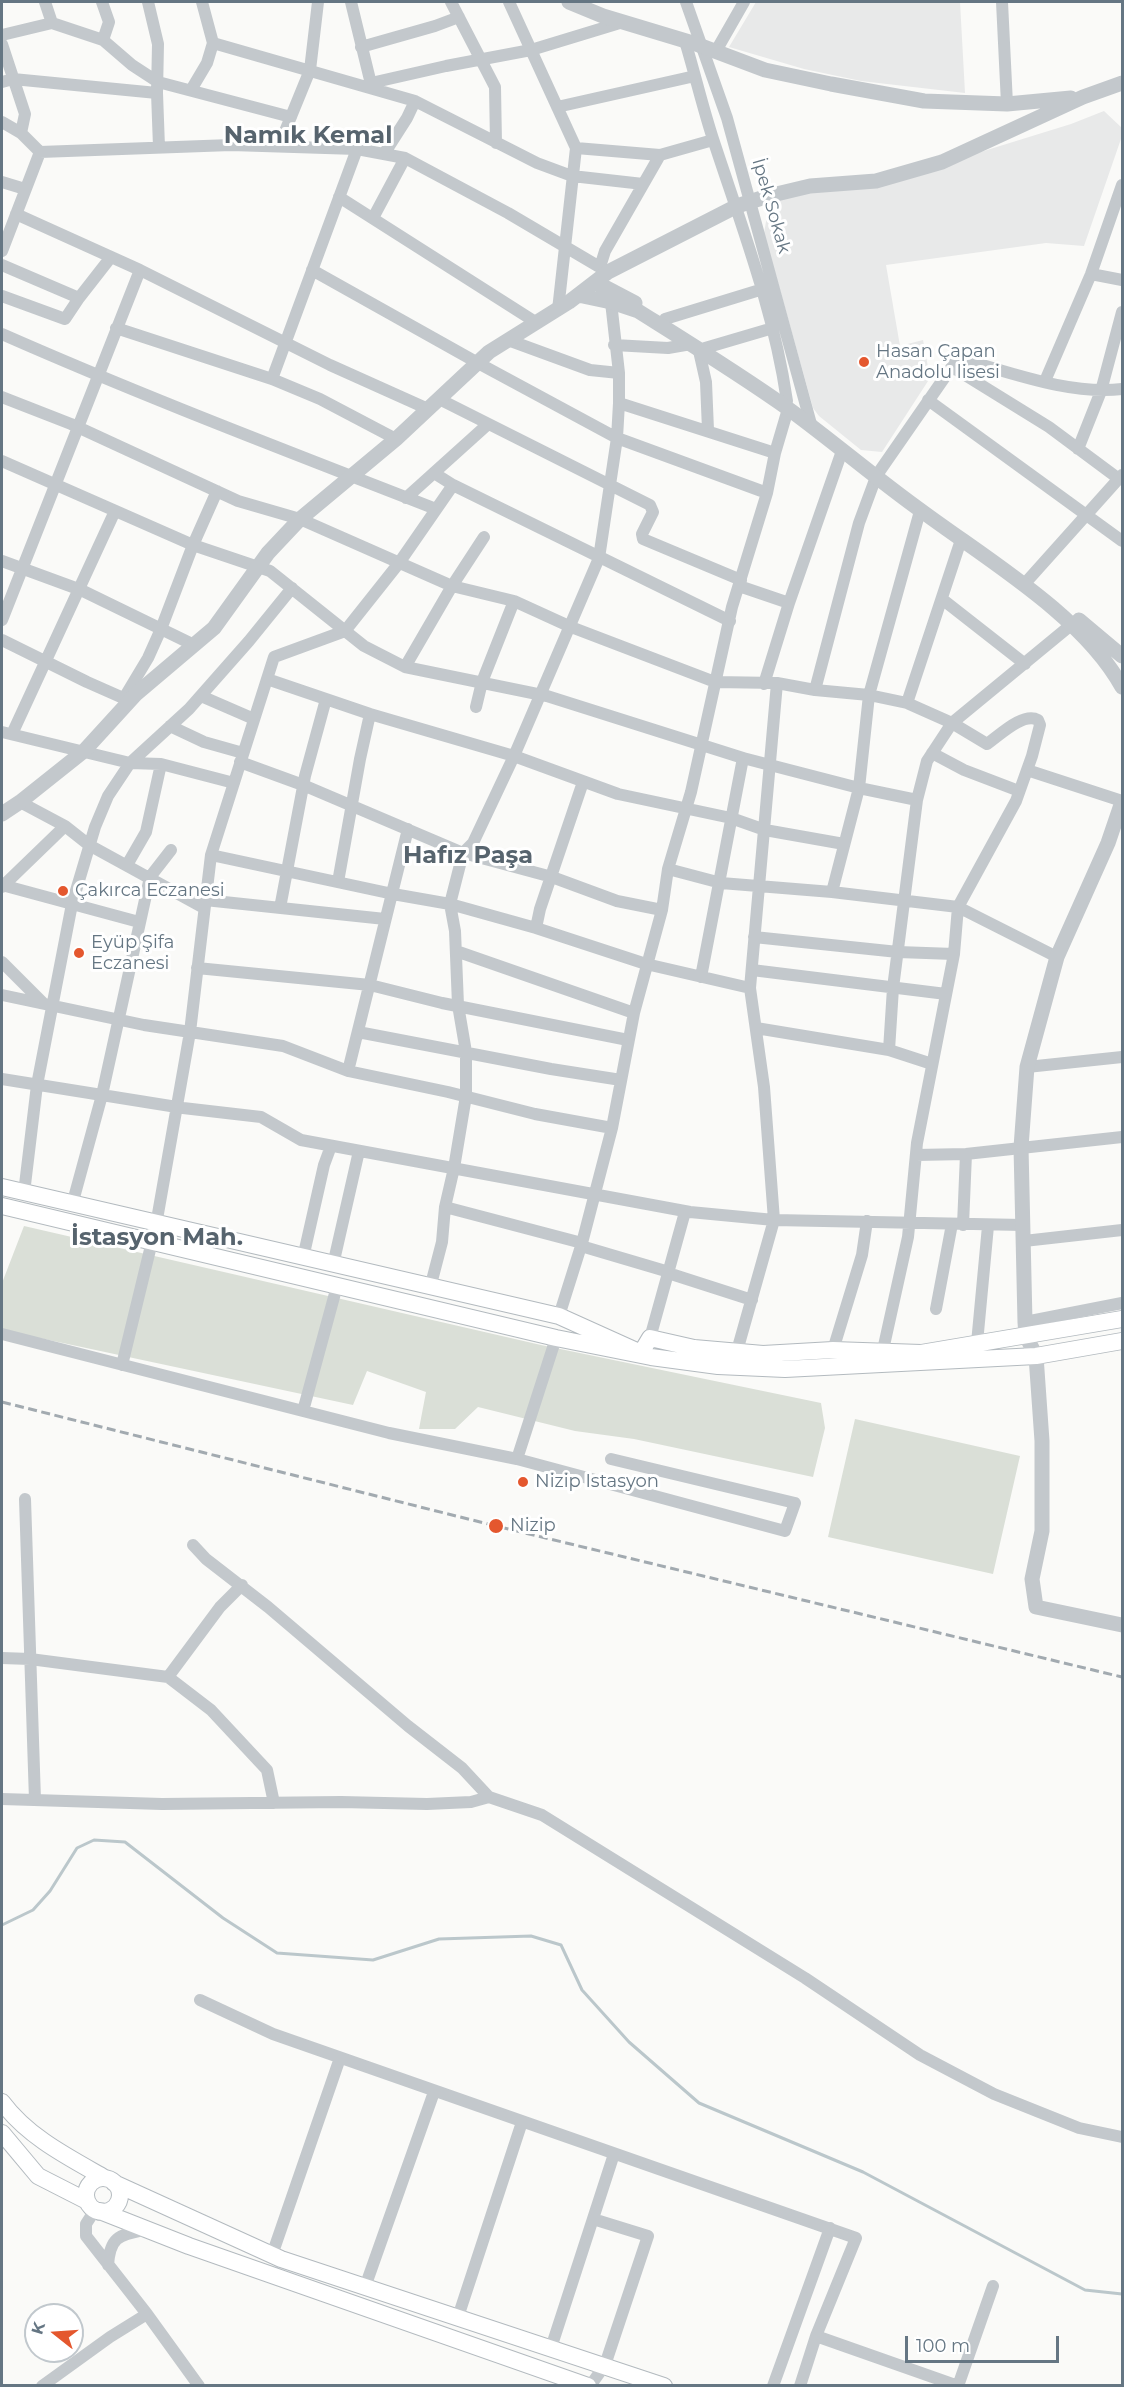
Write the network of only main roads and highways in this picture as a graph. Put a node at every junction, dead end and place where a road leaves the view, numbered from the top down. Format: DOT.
graph roads {
  1 [pos="2,1187"];
  2 [pos="2,1206"];
  3 [pos="1122,1319"];
  4 [pos="1122,1341"];
  5 [pos="2,2102"];
  6 [pos="2,2133"];
  7 [pos="110,2180"];
  8 [pos="94,2208"];
  9 [pos="641,2382"];
  10 [pos="589,2385"];
  11 [pos="664,2385"];
  1 -- 3 [label="main road"];
  2 -- 4 [label="main road"];
  5 -- 7 [label="main road"];
  6 -- 8 [label="main road"];
  7 -- 8 [label="main road"];
  7 -- 8 [label="main road"];
  7 -- 9 [label="main road"];
  8 -- 10 [label="main road"];
  9 -- 11 [label="main road"];
}
